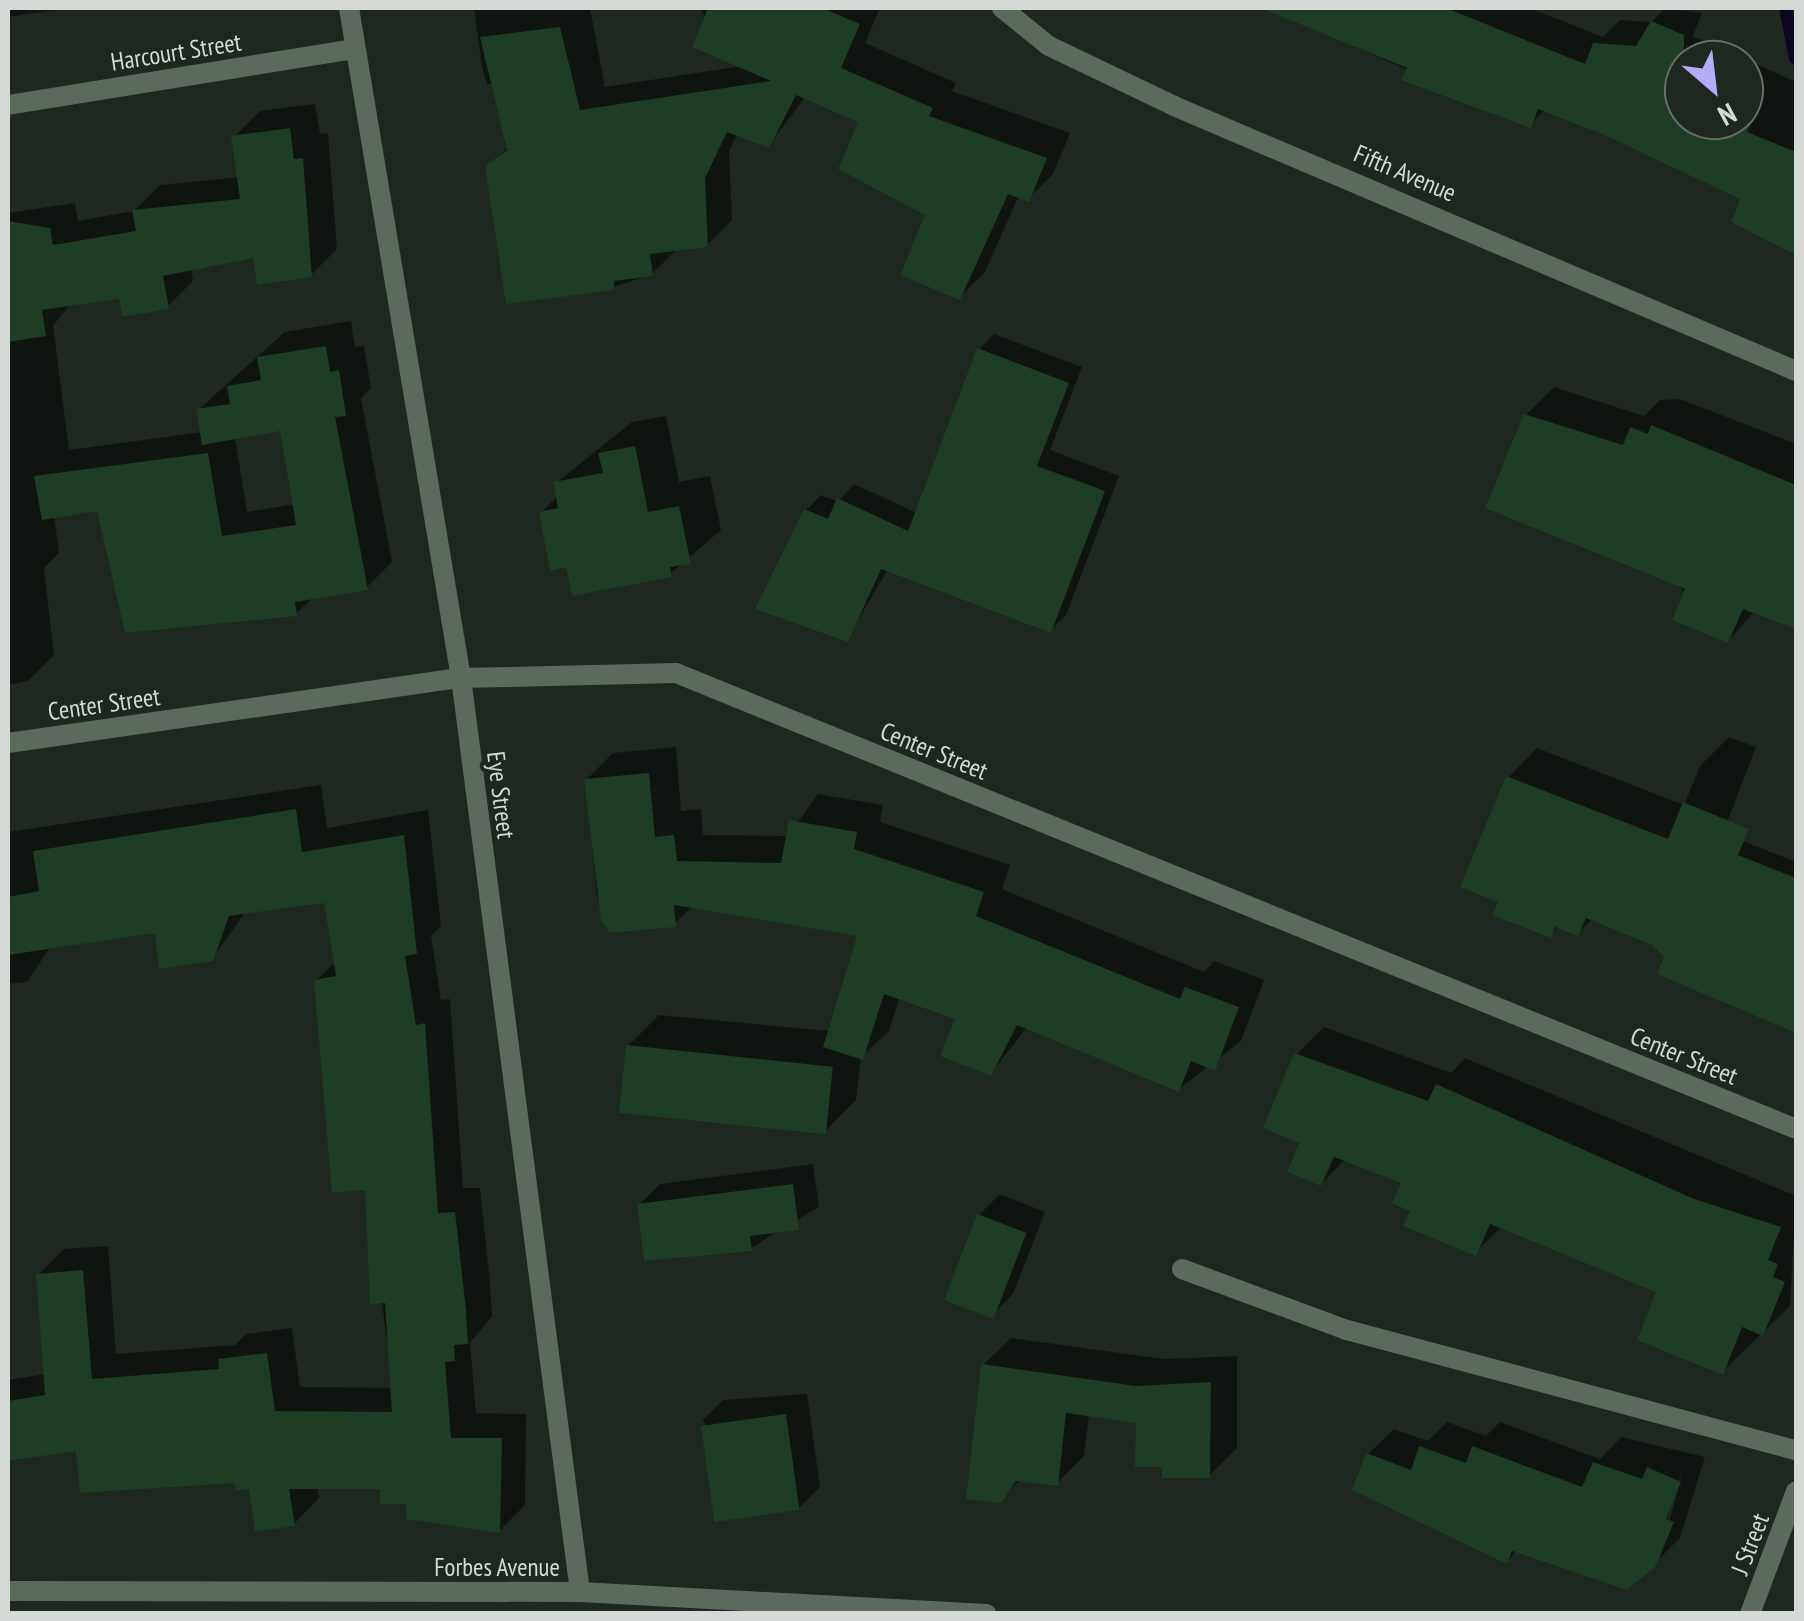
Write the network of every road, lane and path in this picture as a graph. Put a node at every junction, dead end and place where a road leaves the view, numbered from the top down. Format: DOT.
graph roads {
  1 [pos="349,8"];
  2 [pos="1002,8"];
  3 [pos="353,49"];
  4 [pos="8,106"];
  5 [pos="1796,372"];
  6 [pos="461,678"];
  7 [pos="8,743"];
  8 [pos="1796,1129"];
  9 [pos="1182,1269"];
  10 [pos="1796,1450"];
  11 [pos="1796,1492"];
  12 [pos="8,1592"];
  13 [pos="580,1592"];
  14 [pos="986,1614"];
  15 [pos="1750,1614"];
  1 -- 3 [label="street, Eye Street"];
  2 -- 5 [label="street, Fifth Avenue"];
  3 -- 4 [label="street, Harcourt Street"];
  3 -- 6 [label="street, Eye Street"];
  6 -- 7 [label="street, Center Street"];
  6 -- 8 [label="street, Center Street"];
  6 -- 13 [label="street, Eye Street"];
  9 -- 10 [label="street"];
  11 -- 15 [label="street, J Street"];
  12 -- 13 [label="street, Forbes Avenue"];
  13 -- 14 [label="street, Forbes Avenue"];
}
